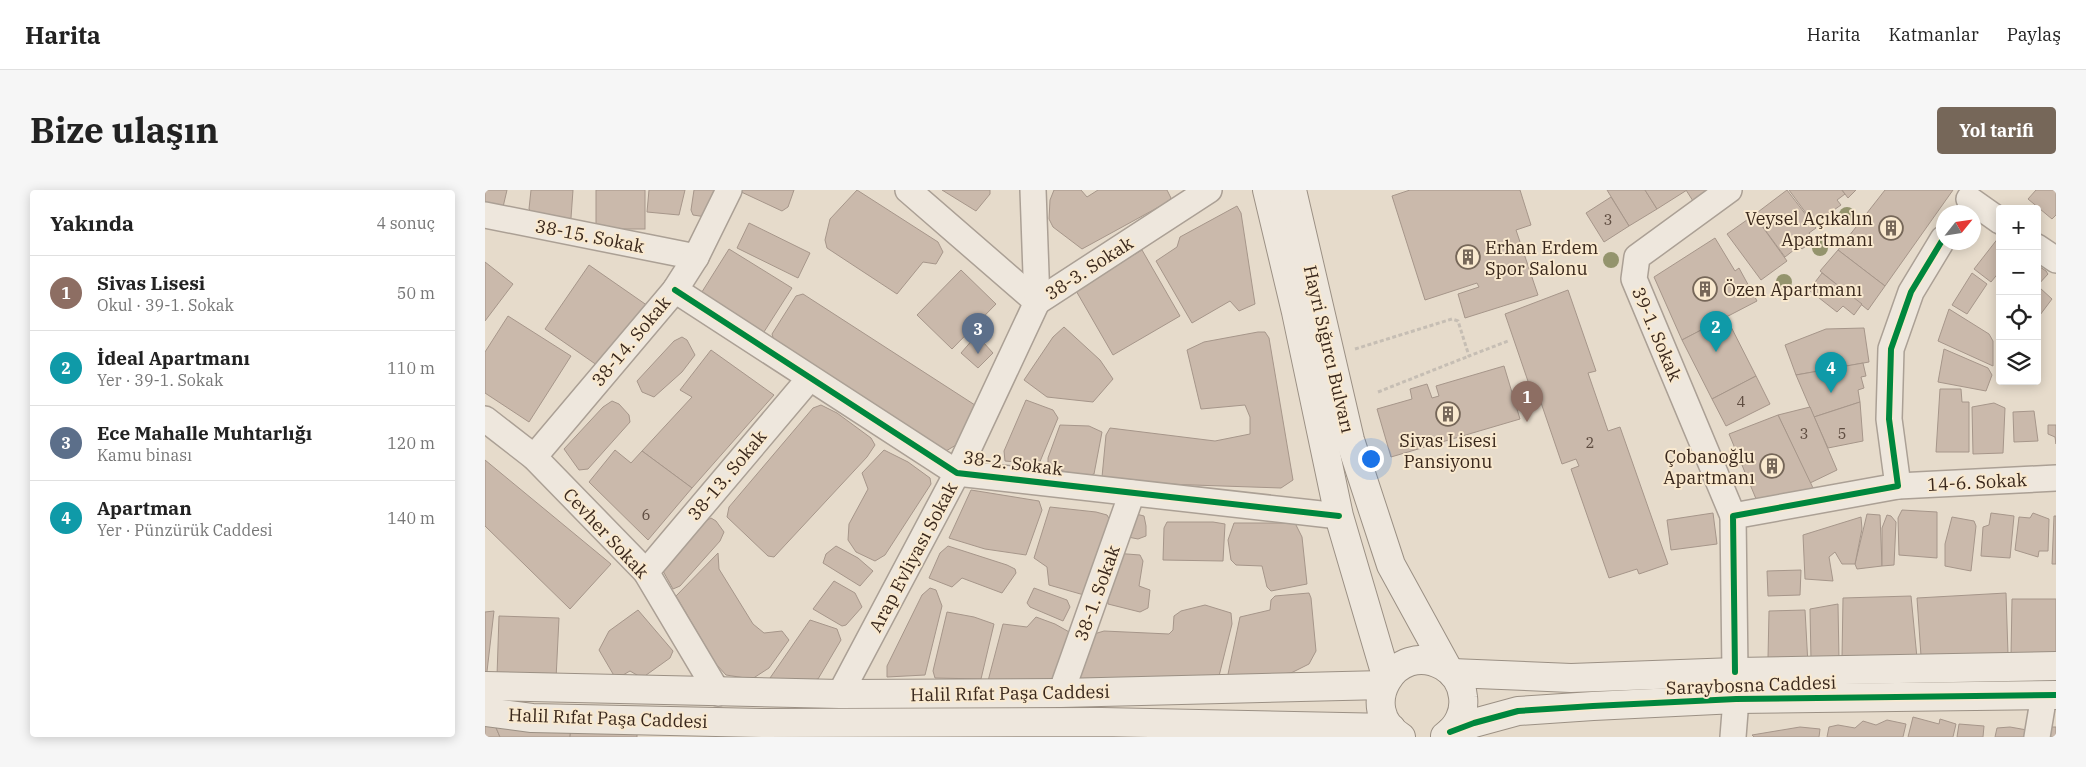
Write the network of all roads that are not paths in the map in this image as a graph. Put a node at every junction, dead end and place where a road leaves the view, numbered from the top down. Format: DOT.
graph roads {
  1 [pos="729,190"];
  2 [pos="908,190"];
  3 [pos="1033,190"];
  4 [pos="1209,190"];
  5 [pos="1267,190"];
  6 [pos="1292,190"];
  7 [pos="1729,190"];
  8 [pos="1968,201"];
  9 [pos="485,215"];
  10 [pos="1996,218"];
  11 [pos="1936,250"];
  12 [pos="2041,250"];
  13 [pos="696,257"];
  14 [pos="2056,260"];
  15 [pos="675,290"];
  16 [pos="1037,302"];
  17 [pos="809,379"];
  18 [pos="485,419"];
  19 [pos="534,457"];
  20 [pos="957,473"];
  21 [pos="2056,478"];
  22 [pos="1897,486"];
  23 [pos="1132,493"];
  24 [pos="1339,516"];
  25 [pos="1733,516"];
  26 [pos="645,572"];
  27 [pos="2056,666"];
  28 [pos="1450,671"];
  29 [pos="1735,672"];
  30 [pos="1386,682"];
  31 [pos="485,686"];
  32 [pos="718,692"];
  33 [pos="1061,693"];
  34 [pos="840,694"];
  35 [pos="2050,695"];
  36 [pos="1735,699"];
  37 [pos="485,712"];
  38 [pos="755,730"];
  39 [pos="1395,733"];
  40 [pos="1447,734"];
  41 [pos="1733,737"];
  42 [pos="2037,737"];
  1 -- 13 [label="street, 38-14. Sokak"];
  2 -- 16 [label="street, 38-3. Sokak"];
  3 -- 16 [label="street, Arap Evliyası Sokak"];
  4 -- 16 [label="street, 38-3. Sokak"];
  5 -- 24 [label="main road, Hayri Sığırcı Bulvarı"];
  6 -- 28 [label="main road, Hayri Sığırcı Bulvarı"];
  7 -- 25 [label="street, 39-1. Sokak"];
  8 -- 10 [label="street"];
  9 -- 13 [label="street, 38-15. Sokak"];
  11 -- 22 [label="street"];
  12 -- 14 [label="street"];
  13 -- 15 [label="street, 38-14. Sokak"];
  15 -- 17 [label="street, 38-2. Sokak"];
  15 -- 19 [label="street, 38-14. Sokak"];
  16 -- 20 [label="street, Arap Evliyası Sokak"];
  17 -- 20 [label="street, 38-2. Sokak"];
  17 -- 26 [label="street, 38-13. Sokak"];
  18 -- 19 [label="street, Cevher Sokak"];
  19 -- 26 [label="street, Cevher Sokak"];
  20 -- 23 [label="street, 38-2. Sokak"];
  20 -- 34 [label="street, Arap Evliyası Sokak"];
  21 -- 22 [label="street, 14-6. Sokak"];
  22 -- 25 [label="street, 14-6. Sokak"];
  23 -- 24 [label="street, 38-2. Sokak"];
  23 -- 33 [label="street, 38-1. Sokak"];
  24 -- 30 [label="main road, Hayri Sığırcı Bulvarı"];
  25 -- 29 [label="street"];
  26 -- 32 [label="street, Cevher Sokak"];
  27 -- 29 [label="main road, Saraybosna Caddesi"];
  28 -- 29 [label="main road, Saraybosna Caddesi"];
  28 -- 30 [label="main road, Saraybosna Caddesi"];
  28 -- 40 [label="main road, Hayri Sığırcı Bulvarı"];
  30 -- 33 [label="main road, Halil Rıfat Paşa Caddesi"];
  30 -- 39 [label="main road"];
  31 -- 32 [label="main road, Halil Rıfat Paşa Caddesi"];
  32 -- 34 [label="main road, Halil Rıfat Paşa Caddesi"];
  33 -- 34 [label="main road, Halil Rıfat Paşa Caddesi"];
  35 -- 36 [label="main road, Saraybosna Caddesi"];
  35 -- 42 [label="street"];
  36 -- 40 [label="main road, Saraybosna Caddesi"];
  36 -- 41 [label="street"];
  37 -- 38 [label="main road, Halil Rıfat Paşa Caddesi"];
  38 -- 39 [label="main road, Halil Rıfat Paşa Caddesi"];
}
